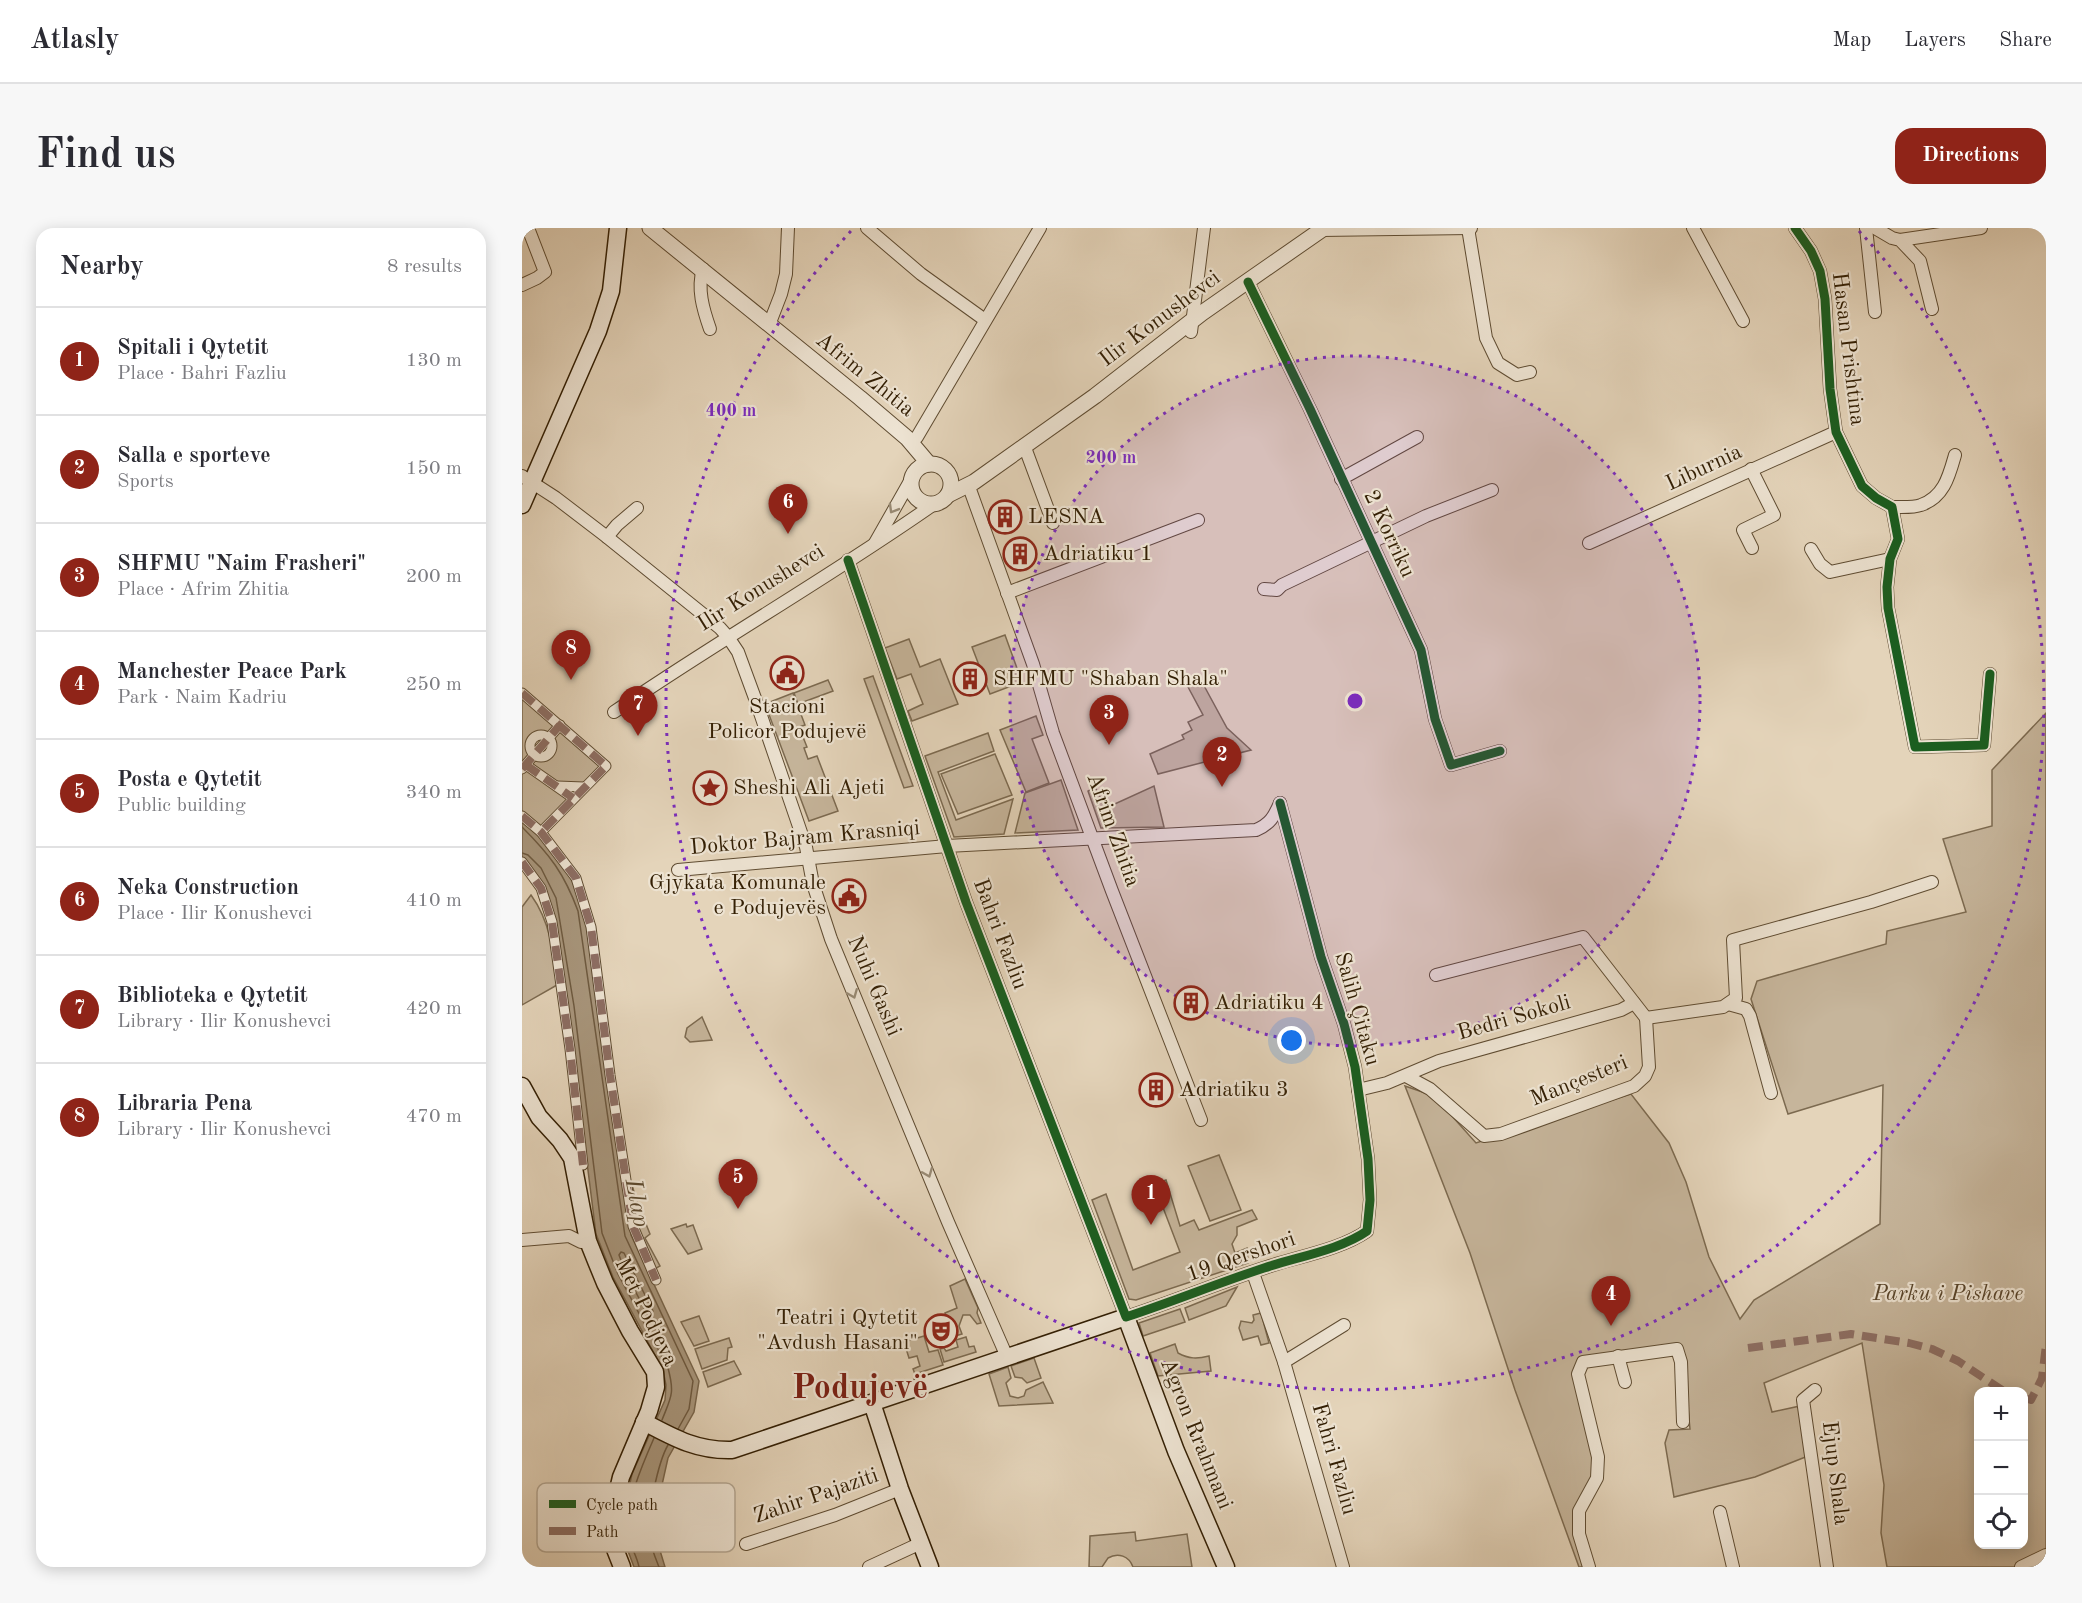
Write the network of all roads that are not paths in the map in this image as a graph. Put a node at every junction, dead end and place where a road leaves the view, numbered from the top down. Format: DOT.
graph roads {
  1 [pos="528,228"];
  2 [pos="618,228"];
  3 [pos="650,228"];
  4 [pos="788,228"];
  5 [pos="1040,228"];
  6 [pos="1204,228"];
  7 [pos="1470,228"];
  8 [pos="1693,228"];
  9 [pos="1795,228"];
  10 [pos="1866,228"];
  11 [pos="1875,228"];
  12 [pos="1981,228"];
  13 [pos="1322,229"];
  14 [pos="872,230"];
  15 [pos="1900,240"];
  16 [pos="702,269"];
  17 [pos="1248,282"];
  18 [pos="522,285"];
  19 [pos="1932,309"];
  20 [pos="1875,312"];
  21 [pos="986,320"];
  22 [pos="1192,321"];
  23 [pos="1743,321"];
  24 [pos="768,326"];
  25 [pos="710,329"];
  26 [pos="1530,372"];
  27 [pos="1836,432"];
  28 [pos="1417,436"];
  29 [pos="910,442"];
  30 [pos="1024,445"];
  31 [pos="1955,455"];
  32 [pos="929,464"];
  33 [pos="1751,469"];
  34 [pos="946,471"];
  35 [pos="913,476"];
  36 [pos="527,478"];
  37 [pos="1341,479"];
  38 [pos="968,484"];
  39 [pos="1492,490"];
  40 [pos="948,495"];
  41 [pos="934,504"];
  42 [pos="522,505"];
  43 [pos="1892,507"];
  44 [pos="637,508"];
  45 [pos="1198,520"];
  46 [pos="1053,523"];
  47 [pos="607,537"];
  48 [pos="875,543"];
  49 [pos="1373,543"];
  50 [pos="1589,543"];
  51 [pos="1752,548"];
  52 [pos="1810,549"];
  53 [pos="1890,559"];
  54 [pos="848,560"];
  55 [pos="1264,589"];
  56 [pos="1007,593"];
  57 [pos="728,636"];
  58 [pos="1990,674"];
  59 [pos="522,693"];
  60 [pos="614,712"];
  61 [pos="560,725"];
  62 [pos="1500,751"];
  63 [pos="524,767"];
  64 [pos="555,786"];
  65 [pos="584,787"];
  66 [pos="573,798"];
  67 [pos="1280,803"];
  68 [pos="522,816"];
  69 [pos="541,832"];
  70 [pos="1092,838"];
  71 [pos="947,846"];
  72 [pos="808,860"];
  73 [pos="522,862"];
  74 [pos="678,870"];
  75 [pos="1932,882"];
  76 [pos="1436,975"];
  77 [pos="1634,1003"];
  78 [pos="1728,1004"];
  79 [pos="1646,1018"];
  80 [pos="1406,1076"];
  81 [pos="522,1086"];
  82 [pos="1358,1090"];
  83 [pos="1771,1093"];
  84 [pos="1201,1120"];
  85 [pos="583,1165"];
  86 [pos="1367,1231"];
  87 [pos="522,1240"];
  88 [pos="588,1241"];
  89 [pos="1253,1273"];
  90 [pos="656,1280"];
  91 [pos="1126,1317"];
  92 [pos="1344,1325"];
  93 [pos="1618,1356"];
  94 [pos="1006,1357"];
  95 [pos="1284,1362"];
  96 [pos="1625,1382"];
  97 [pos="1815,1390"];
  98 [pos="872,1402"];
  99 [pos="1683,1422"];
  100 [pos="649,1425"];
  101 [pos="620,1483"];
  102 [pos="900,1490"];
  103 [pos="1720,1512"];
  104 [pos="921,1543"];
  105 [pos="746,1544"];
  106 [pos="616,1552"];
  107 [pos="2046,1555"];
  108 [pos="622,1567"];
  109 [pos="869,1567"];
  110 [pos="930,1567"];
  111 [pos="1226,1567"];
  112 [pos="1343,1567"];
  113 [pos="1589,1567"];
  114 [pos="1733,1567"];
  115 [pos="1827,1567"];
  116 [pos="2021,1567"];
  1 -- 18 [label="street"];
  2 -- 36 [label="main road"];
  3 -- 16 [label="street, Afrim Zhitia"];
  4 -- 24 [label="street"];
  5 -- 21 [label="street"];
  6 -- 22 [label="street"];
  7 -- 13 [label="street"];
  7 -- 26 [label="street"];
  8 -- 23 [label="street"];
  9 -- 27 [label="street, Hasan Prishtina"];
  10 -- 20 [label="street"];
  11 -- 15 [label="street"];
  12 -- 15 [label="street"];
  13 -- 17 [label="street, Ilir Konushevci"];
  14 -- 21 [label="street"];
  15 -- 19 [label="street"];
  16 -- 24 [label="street, Afrim Zhitia"];
  16 -- 25 [label="street"];
  17 -- 22 [label="street, Ilir Konushevci"];
  17 -- 37 [label="street, 2 Korriku"];
  21 -- 29 [label="street"];
  22 -- 30 [label="street, Ilir Konushevci"];
  24 -- 29 [label="street, Afrim Zhitia"];
  27 -- 33 [label="street, Liburnia"];
  27 -- 43 [label="street, Hasan Prishtina"];
  28 -- 37 [label="street"];
  29 -- 32 [label="street, Afrim Zhitia"];
  30 -- 38 [label="street, Ilir Konushevci"];
  30 -- 46 [label="street"];
  31 -- 43 [label="street"];
  32 -- 34 [label="street"];
  32 -- 35 [label="street"];
  33 -- 50 [label="street, Liburnia"];
  33 -- 51 [label="street"];
  34 -- 38 [label="street"];
  34 -- 40 [label="street"];
  35 -- 41 [label="street"];
  35 -- 48 [label="street, one-way"];
  36 -- 42 [label="main road"];
  36 -- 47 [label="street, Nuhi Gashi"];
  37 -- 49 [label="street, 2 Korriku"];
  38 -- 40 [label="street"];
  38 -- 56 [label="street, Afrim Zhitia"];
  39 -- 49 [label="street"];
  40 -- 41 [label="street"];
  41 -- 48 [label="street, Ilir Konushevci"];
  43 -- 53 [label="street"];
  44 -- 47 [label="street"];
  45 -- 56 [label="street"];
  47 -- 57 [label="street, Nuhi Gashi"];
  48 -- 54 [label="street, Ilir Konushevci"];
  49 -- 55 [label="street, 2 Korriku"];
  49 -- 62 [label="street, 2 Korriku"];
  52 -- 53 [label="street"];
  53 -- 58 [label="street"];
  54 -- 57 [label="street, Ilir Konushevci"];
  54 -- 71 [label="street, Bahri Fazliu"];
  56 -- 70 [label="street, Afrim Zhitia"];
  57 -- 60 [label="street, Ilir Konushevci"];
  57 -- 72 [label="street, Nuhi Gashi"];
  59 -- 61 [label="street"];
  61 -- 63 [label="street"];
  61 -- 65 [label="street"];
  63 -- 64 [label="street"];
  64 -- 65 [label="street"];
  64 -- 66 [label="street"];
  65 -- 66 [label="street"];
  66 -- 69 [label="street"];
  67 -- 70 [label="street, Doktor Bajram Krasniqi"];
  67 -- 82 [label="street, Salih Çitaku"];
  68 -- 69 [label="street"];
  69 -- 90 [label="street"];
  70 -- 71 [label="street, Doktor Bajram Krasniqi"];
  70 -- 84 [label="street, Afrim Zhitia"];
  71 -- 72 [label="street, Doktor Bajram Krasniqi"];
  71 -- 91 [label="street, Bahri Fazliu"];
  72 -- 74 [label="street, Doktor Bajram Krasniqi"];
  72 -- 94 [label="street, Nuhi Gashi, one-way"];
  73 -- 85 [label="street"];
  75 -- 78 [label="street"];
  76 -- 77 [label="street"];
  77 -- 79 [label="street"];
  77 -- 80 [label="street, Bedri Sokoli"];
  78 -- 79 [label="street"];
  78 -- 83 [label="street"];
  79 -- 80 [label="street, Mançesteri"];
  80 -- 82 [label="street, Salih Çitaku"];
  81 -- 88 [label="main road, Met Podjeva"];
  82 -- 86 [label="street, Salih Çitaku"];
  86 -- 89 [label="street, 19 Qershori"];
  87 -- 88 [label="street"];
  88 -- 100 [label="main road, Met Podjeva"];
  89 -- 91 [label="street, 19 Qershori"];
  89 -- 95 [label="street, Fahri Fazliu"];
  91 -- 94 [label="main road, 19 Qershori"];
  91 -- 111 [label="main road, Agron Rrahmani"];
  92 -- 95 [label="street"];
  93 -- 96 [label="street"];
  93 -- 99 [label="street"];
  93 -- 113 [label="street"];
  94 -- 98 [label="main road, 19 Qershori"];
  95 -- 112 [label="street, Fahri Fazliu"];
  97 -- 115 [label="street, Ejup Shala"];
  98 -- 100 [label="main road, 19 Qershori"];
  98 -- 102 [label="main road, Zahir Pajaziti"];
  100 -- 101 [label="main road, Met Podjeva"];
  102 -- 104 [label="main road, Zahir Pajaziti"];
  102 -- 105 [label="street, Zahir Pajaziti"];
  103 -- 114 [label="street"];
  104 -- 109 [label="street"];
  104 -- 110 [label="main road, Zahir Pajaziti"];
  106 -- 108 [label="main road, Met Podjeva"];
  107 -- 116 [label="street"];
}
